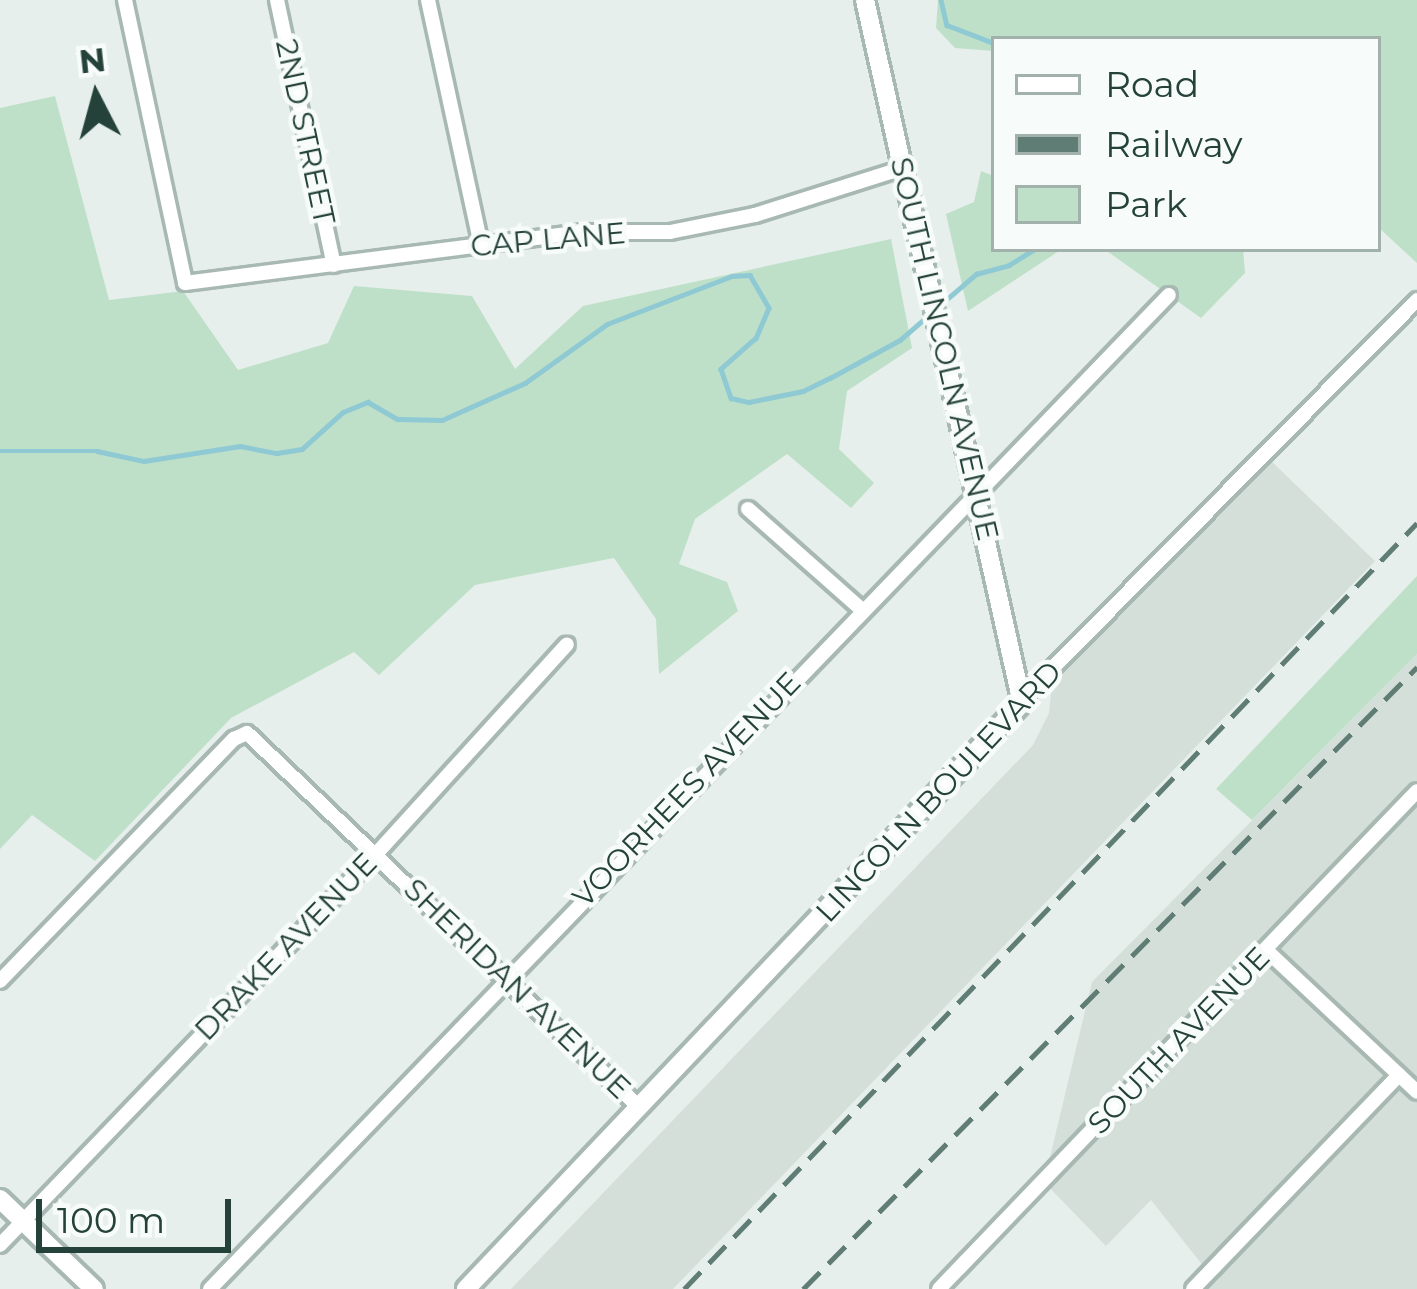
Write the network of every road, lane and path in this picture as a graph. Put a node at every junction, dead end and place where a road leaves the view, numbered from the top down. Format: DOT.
graph roads {
  1 [pos="125,0"];
  2 [pos="277,0"];
  3 [pos="428,0"];
  4 [pos="866,0"];
  5 [pos="903,168"];
  6 [pos="482,245"];
  7 [pos="334,265"];
  8 [pos="1169,296"];
  9 [pos="1417,300"];
  10 [pos="976,491"];
  11 [pos="748,508"];
  12 [pos="861,609"];
  13 [pos="567,644"];
  14 [pos="1023,698"];
  15 [pos="1416,794"];
  16 [pos="377,853"];
  17 [pos="1266,950"];
  18 [pos="505,978"];
  19 [pos="0,981"];
  20 [pos="1399,1075"];
  21 [pos="1417,1092"];
  22 [pos="640,1108"];
  23 [pos="0,1199"];
  24 [pos="22,1220"];
  25 [pos="0,1245"];
  26 [pos="94,1289"];
  27 [pos="210,1289"];
  28 [pos="466,1289"];
  29 [pos="939,1289"];
  30 [pos="1193,1289"];
  1 -- 7 [label="street, CAP LANE"];
  2 -- 7 [label="street, 2ND STREET"];
  3 -- 6 [label="street"];
  4 -- 5 [label="street, SOUTH LINCOLN AVENUE"];
  5 -- 6 [label="street, CAP LANE"];
  5 -- 10 [label="street, SOUTH LINCOLN AVENUE"];
  6 -- 7 [label="street, CAP LANE"];
  8 -- 10 [label="street, VOORHEES AVENUE"];
  9 -- 14 [label="street, LINCOLN BOULEVARD"];
  10 -- 12 [label="street, VOORHEES AVENUE"];
  10 -- 14 [label="street, SOUTH LINCOLN AVENUE"];
  11 -- 12 [label="street"];
  12 -- 18 [label="street, VOORHEES AVENUE"];
  13 -- 16 [label="street, DRAKE AVENUE"];
  14 -- 22 [label="street, LINCOLN BOULEVARD"];
  15 -- 17 [label="street, SOUTH AVENUE"];
  16 -- 18 [label="street, SHERIDAN AVENUE"];
  16 -- 19 [label="street, SHERIDAN AVENUE"];
  16 -- 24 [label="street, DRAKE AVENUE"];
  17 -- 20 [label="street"];
  17 -- 29 [label="street, SOUTH AVENUE"];
  18 -- 22 [label="street, SHERIDAN AVENUE"];
  18 -- 27 [label="street, VOORHEES AVENUE"];
  20 -- 21 [label="street"];
  20 -- 30 [label="street"];
  22 -- 28 [label="street, LINCOLN BOULEVARD"];
  23 -- 24 [label="street"];
  24 -- 25 [label="street, DRAKE AVENUE"];
  24 -- 26 [label="street"];
}
